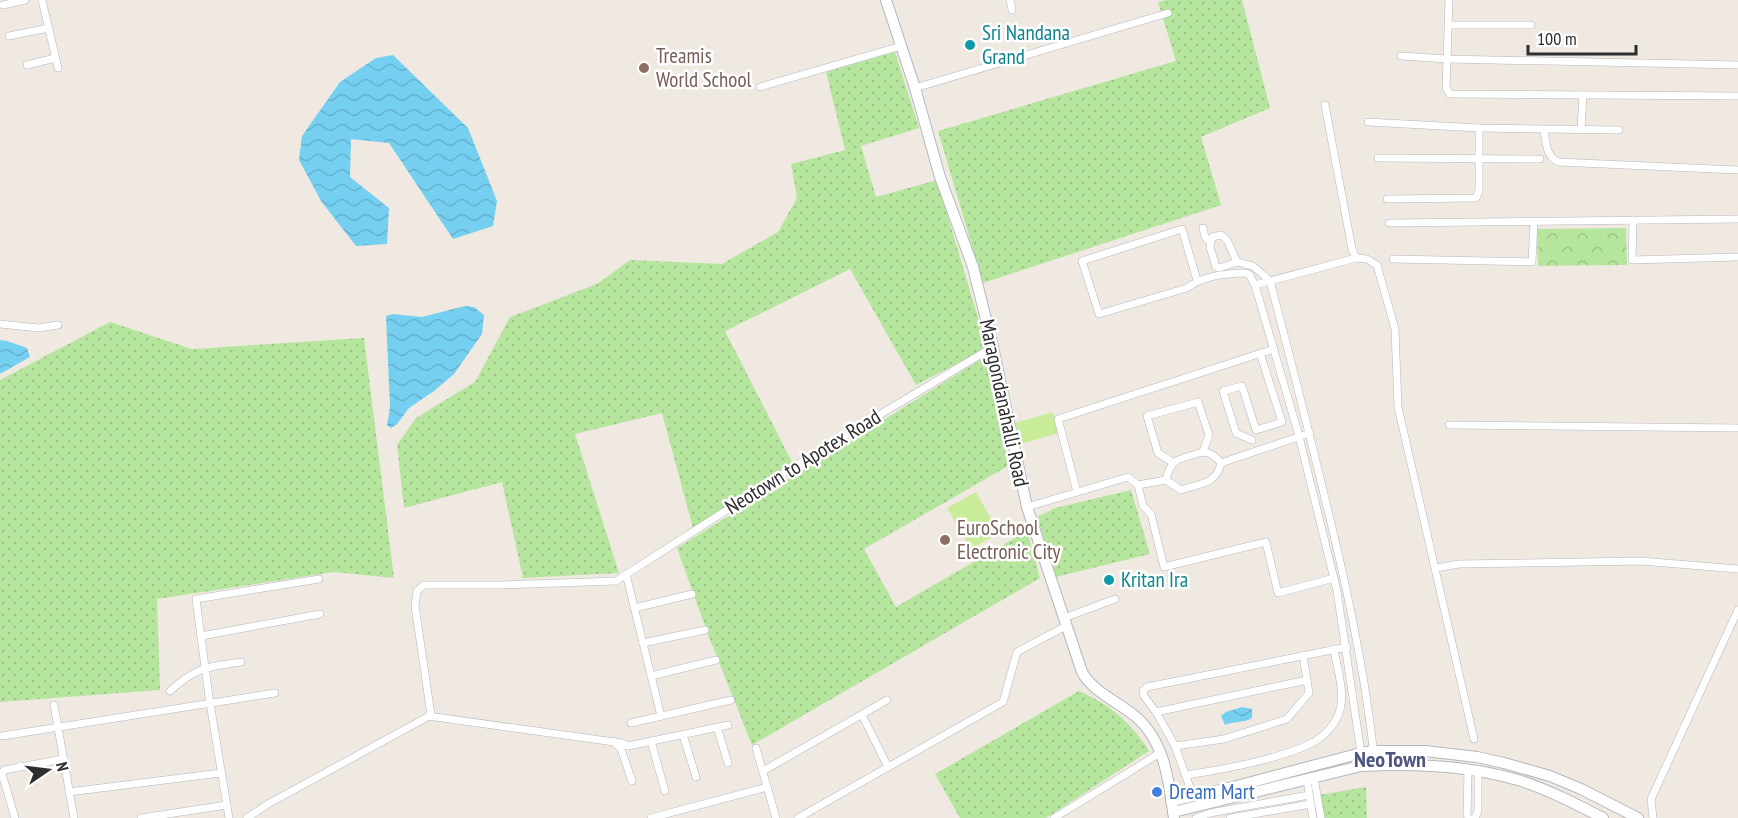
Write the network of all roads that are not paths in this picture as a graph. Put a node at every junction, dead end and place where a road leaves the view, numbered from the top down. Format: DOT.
graph roads {
  1 [pos="25,0"];
  2 [pos="42,0"];
  3 [pos="886,0"];
  4 [pos="1010,0"];
  5 [pos="1449,0"];
  6 [pos="3,5"];
  7 [pos="1012,10"];
  8 [pos="1168,13"];
  9 [pos="1449,25"];
  10 [pos="1532,26"];
  11 [pos="48,28"];
  12 [pos="9,36"];
  13 [pos="902,46"];
  14 [pos="1401,56"];
  15 [pos="56,58"];
  16 [pos="1447,59"];
  17 [pos="27,65"];
  18 [pos="1738,65"];
  19 [pos="58,68"];
  20 [pos="760,87"];
  21 [pos="915,88"];
  22 [pos="1583,95"];
  23 [pos="1738,96"];
  24 [pos="1325,105"];
  25 [pos="1368,122"];
  26 [pos="1479,128"];
  27 [pos="1581,129"];
  28 [pos="1544,130"];
  29 [pos="1619,130"];
  30 [pos="1378,158"];
  31 [pos="1479,158"];
  32 [pos="1540,159"];
  33 [pos="1738,170"];
  34 [pos="1387,199"];
  35 [pos="1738,219"];
  36 [pos="1633,220"];
  37 [pos="1534,221"];
  38 [pos="1389,223"];
  39 [pos="1203,228"];
  40 [pos="1210,242"];
  41 [pos="1738,257"];
  42 [pos="1356,258"];
  43 [pos="1393,259"];
  44 [pos="1237,262"];
  45 [pos="1197,280"];
  46 [pos="1270,281"];
  47 [pos="1255,285"];
  48 [pos="0,324"];
  49 [pos="58,325"];
  50 [pos="993,347"];
  51 [pos="1274,349"];
  52 [pos="1260,353"];
  53 [pos="1449,424"];
  54 [pos="1738,428"];
  55 [pos="1256,430"];
  56 [pos="1310,433"];
  57 [pos="1299,436"];
  58 [pos="1252,440"];
  59 [pos="1203,452"];
  60 [pos="1255,452"];
  61 [pos="1173,462"];
  62 [pos="1221,463"];
  63 [pos="1166,480"];
  64 [pos="1138,485"];
  65 [pos="1077,492"];
  66 [pos="1027,507"];
  67 [pos="1436,568"];
  68 [pos="1738,569"];
  69 [pos="627,574"];
  70 [pos="1334,578"];
  71 [pos="320,579"];
  72 [pos="692,594"];
  73 [pos="1114,599"];
  74 [pos="635,608"];
  75 [pos="1738,610"];
  76 [pos="320,614"];
  77 [pos="1065,622"];
  78 [pos="705,630"];
  79 [pos="201,636"];
  80 [pos="643,643"];
  81 [pos="1347,647"];
  82 [pos="1336,649"];
  83 [pos="1303,655"];
  84 [pos="716,660"];
  85 [pos="241,662"];
  86 [pos="205,667"];
  87 [pos="651,676"];
  88 [pos="1307,680"];
  89 [pos="170,691"];
  90 [pos="275,693"];
  91 [pos="731,700"];
  92 [pos="887,700"];
  93 [pos="210,703"];
  94 [pos="54,705"];
  95 [pos="1156,712"];
  96 [pos="862,715"];
  97 [pos="429,716"];
  98 [pos="661,716"];
  99 [pos="631,723"];
  100 [pos="728,725"];
  101 [pos="58,727"];
  102 [pos="717,727"];
  103 [pos="682,735"];
  104 [pos="2,736"];
  105 [pos="1474,739"];
  106 [pos="651,741"];
  107 [pos="614,742"];
  108 [pos="1175,746"];
  109 [pos="756,748"];
  110 [pos="1373,751"];
  111 [pos="1160,753"];
  112 [pos="1361,753"];
  113 [pos="63,759"];
  114 [pos="728,763"];
  115 [pos="1361,766"];
  116 [pos="1375,766"];
  117 [pos="888,767"];
  118 [pos="1473,770"];
  119 [pos="763,771"];
  120 [pos="221,773"];
  121 [pos="1186,775"];
  122 [pos="696,777"];
  123 [pos="1311,779"];
  124 [pos="632,781"];
  125 [pos="767,787"];
  126 [pos="665,791"];
  127 [pos="69,792"];
  128 [pos="1190,794"];
  129 [pos="1309,795"];
  130 [pos="1311,804"];
  131 [pos="226,805"];
  132 [pos="1173,810"];
  133 [pos="15,818"];
  134 [pos="74,818"];
  135 [pos="141,818"];
  136 [pos="229,818"];
  137 [pos="247,818"];
  138 [pos="651,818"];
  139 [pos="776,818"];
  140 [pos="798,818"];
  141 [pos="1054,818"];
  142 [pos="1196,818"];
  143 [pos="1230,818"];
  144 [pos="1313,818"];
  145 [pos="1321,818"];
  146 [pos="1469,818"];
  147 [pos="1474,818"];
  148 [pos="1603,818"];
  149 [pos="1638,818"];
  150 [pos="1653,818"];
  1 -- 6 [label="street"];
  2 -- 11 [label="street"];
  3 -- 13 [label="street, Maragondanahalli Road"];
  4 -- 7 [label="street"];
  5 -- 9 [label="street"];
  8 -- 21 [label="street"];
  9 -- 10 [label="street"];
  9 -- 16 [label="street"];
  11 -- 12 [label="street"];
  11 -- 15 [label="street"];
  13 -- 20 [label="street"];
  13 -- 21 [label="street, Maragondanahalli Road"];
  14 -- 16 [label="street"];
  15 -- 17 [label="street"];
  15 -- 19 [label="street"];
  16 -- 18 [label="street"];
  16 -- 22 [label="street"];
  21 -- 50 [label="street, Maragondanahalli Road"];
  22 -- 23 [label="street"];
  22 -- 27 [label="street"];
  24 -- 42 [label="street"];
  25 -- 26 [label="street"];
  26 -- 28 [label="street"];
  26 -- 31 [label="street"];
  27 -- 28 [label="street"];
  27 -- 29 [label="street"];
  28 -- 33 [label="street"];
  30 -- 31 [label="street"];
  31 -- 32 [label="street"];
  31 -- 34 [label="street"];
  35 -- 36 [label="street"];
  36 -- 37 [label="street"];
  36 -- 41 [label="street"];
  37 -- 38 [label="street"];
  37 -- 43 [label="street"];
  39 -- 40 [label="street"];
  40 -- 44 [label="street"];
  40 -- 44 [label="street"];
  42 -- 46 [label="street"];
  42 -- 67 [label="street"];
  44 -- 46 [label="street"];
  45 -- 45 [label="street"];
  45 -- 47 [label="street"];
  46 -- 47 [label="street"];
  46 -- 56 [label="street"];
  47 -- 51 [label="street"];
  48 -- 49 [label="street"];
  50 -- 66 [label="street, Maragondanahalli Road"];
  50 -- 69 [label="street, Neotown to Apotex Road"];
  51 -- 52 [label="street"];
  51 -- 57 [label="street"];
  52 -- 55 [label="street"];
  52 -- 65 [label="street"];
  53 -- 54 [label="street"];
  55 -- 58 [label="street"];
  55 -- 58 [label="street"];
  56 -- 57 [label="street"];
  56 -- 110 [label="street"];
  57 -- 60 [label="street"];
  57 -- 70 [label="street"];
  58 -- 60 [label="street"];
  59 -- 61 [label="street"];
  59 -- 61 [label="street"];
  59 -- 62 [label="street"];
  60 -- 62 [label="street"];
  61 -- 63 [label="street"];
  62 -- 63 [label="street"];
  63 -- 64 [label="street"];
  64 -- 65 [label="street"];
  64 -- 70 [label="street"];
  65 -- 66 [label="street"];
  66 -- 77 [label="street, Maragondanahalli Road"];
  67 -- 68 [label="street"];
  67 -- 105 [label="street"];
  69 -- 74 [label="street"];
  69 -- 97 [label="street, Neotown to Apotex Road"];
  70 -- 81 [label="street"];
  71 -- 79 [label="street"];
  72 -- 74 [label="street"];
  73 -- 77 [label="street"];
  74 -- 80 [label="street"];
  75 -- 150 [label="street"];
  76 -- 79 [label="street"];
  77 -- 111 [label="street, Maragondanahalli Road"];
  77 -- 117 [label="street"];
  78 -- 80 [label="street"];
  79 -- 86 [label="street"];
  80 -- 87 [label="street"];
  81 -- 82 [label="street"];
  81 -- 112 [label="street"];
  82 -- 83 [label="street"];
  82 -- 121 [label="street"];
  83 -- 88 [label="street"];
  83 -- 95 [label="street"];
  84 -- 87 [label="street"];
  85 -- 86 [label="street"];
  86 -- 89 [label="street"];
  86 -- 93 [label="street"];
  87 -- 98 [label="street"];
  88 -- 95 [label="street"];
  88 -- 108 [label="street"];
  90 -- 93 [label="street"];
  91 -- 98 [label="street"];
  92 -- 96 [label="street"];
  93 -- 101 [label="street"];
  93 -- 120 [label="street"];
  94 -- 101 [label="street"];
  95 -- 108 [label="street"];
  96 -- 117 [label="street"];
  96 -- 119 [label="street"];
  97 -- 107 [label="street"];
  97 -- 137 [label="street"];
  98 -- 99 [label="street"];
  100 -- 102 [label="street"];
  101 -- 104 [label="street"];
  101 -- 113 [label="street"];
  102 -- 103 [label="street"];
  102 -- 114 [label="street"];
  103 -- 106 [label="street"];
  103 -- 122 [label="street"];
  106 -- 107 [label="street"];
  106 -- 126 [label="street"];
  107 -- 124 [label="street"];
  108 -- 121 [label="street"];
  109 -- 119 [label="street"];
  110 -- 112 [label="street"];
  110 -- 116 [label="street"];
  110 -- 149 [label="street"];
  111 -- 132 [label="street, Maragondanahalli Road"];
  111 -- 141 [label="street"];
  112 -- 115 [label="street"];
  112 -- 128 [label="street"];
  113 -- 127 [label="street"];
  113 -- 133 [label="street"];
  115 -- 116 [label="street"];
  115 -- 123 [label="street"];
  116 -- 118 [label="street"];
  117 -- 140 [label="street"];
  118 -- 146 [label="street"];
  118 -- 147 [label="street"];
  118 -- 148 [label="street"];
  119 -- 125 [label="street"];
  120 -- 127 [label="street"];
  120 -- 131 [label="street"];
  121 -- 128 [label="street"];
  123 -- 129 [label="street"];
  123 -- 132 [label="street"];
  123 -- 145 [label="street"];
  125 -- 138 [label="street"];
  125 -- 139 [label="street"];
  127 -- 134 [label="street"];
  128 -- 132 [label="street"];
  129 -- 130 [label="street"];
  129 -- 142 [label="street"];
  130 -- 143 [label="street"];
  130 -- 144 [label="street"];
  131 -- 135 [label="street"];
  131 -- 136 [label="street"];
}
